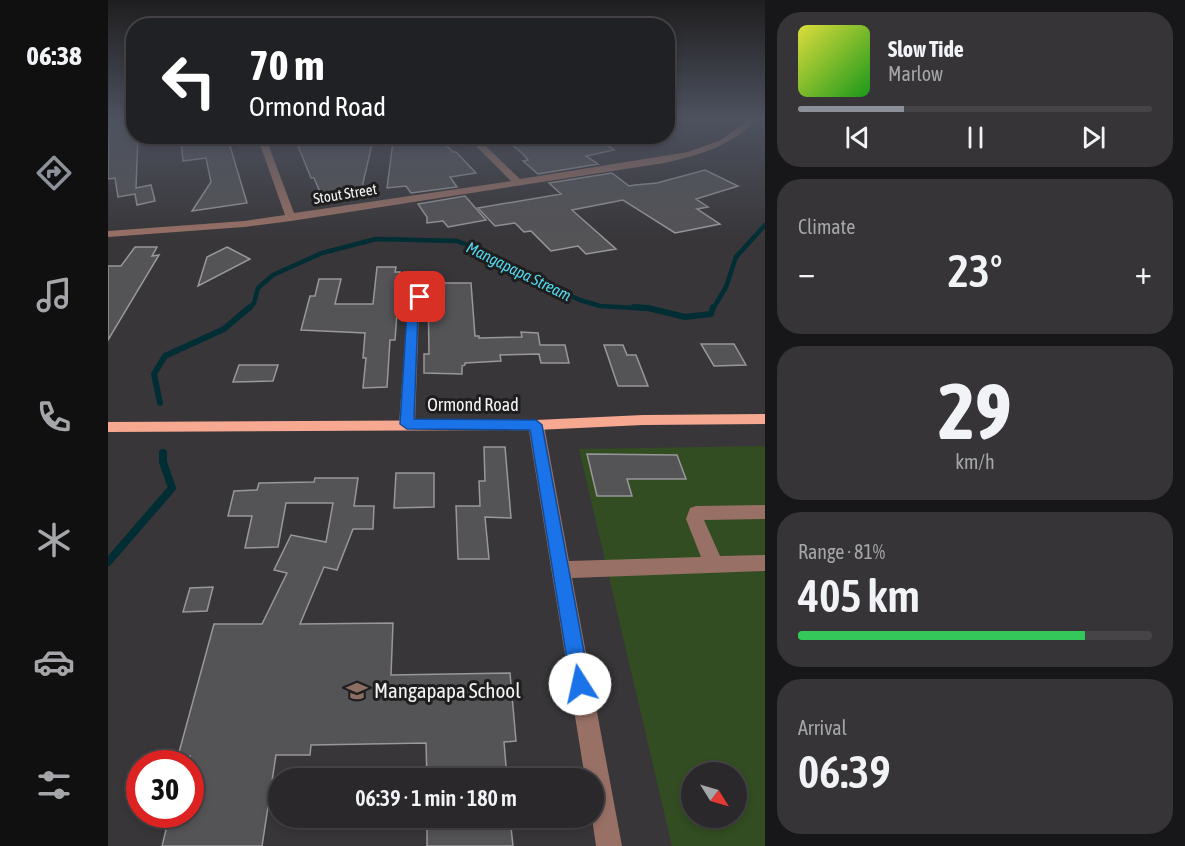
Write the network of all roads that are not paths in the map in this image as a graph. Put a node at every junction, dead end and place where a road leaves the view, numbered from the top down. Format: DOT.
graph roads {
  1 [pos="269,158"];
  2 [pos="493,158"];
  3 [pos="670,158"];
  4 [pos="519,183"];
  5 [pos="291,218"];
  6 [pos="108,234"];
  7 [pos="420,297"];
  8 [pos="765,419"];
  9 [pos="407,424"];
  10 [pos="536,425"];
  11 [pos="108,427"];
  12 [pos="765,512"];
  13 [pos="765,563"];
  14 [pos="714,565"];
  15 [pos="560,570"];
  16 [pos="609,846"];
  1 -- 5 [label="street"];
  2 -- 4 [label="street"];
  3 -- 4 [label="street, Stout Street"];
  4 -- 5 [label="street, Stout Street"];
  5 -- 6 [label="street, Stout Street"];
  7 -- 9 [label="street"];
  8 -- 10 [label="main road, Ormond Road"];
  9 -- 10 [label="main road, Ormond Road"];
  9 -- 11 [label="main road, Ormond Road"];
  10 -- 15 [label="street"];
  12 -- 14 [label="street"];
  13 -- 14 [label="street"];
  14 -- 15 [label="street"];
  15 -- 16 [label="street"];
}
